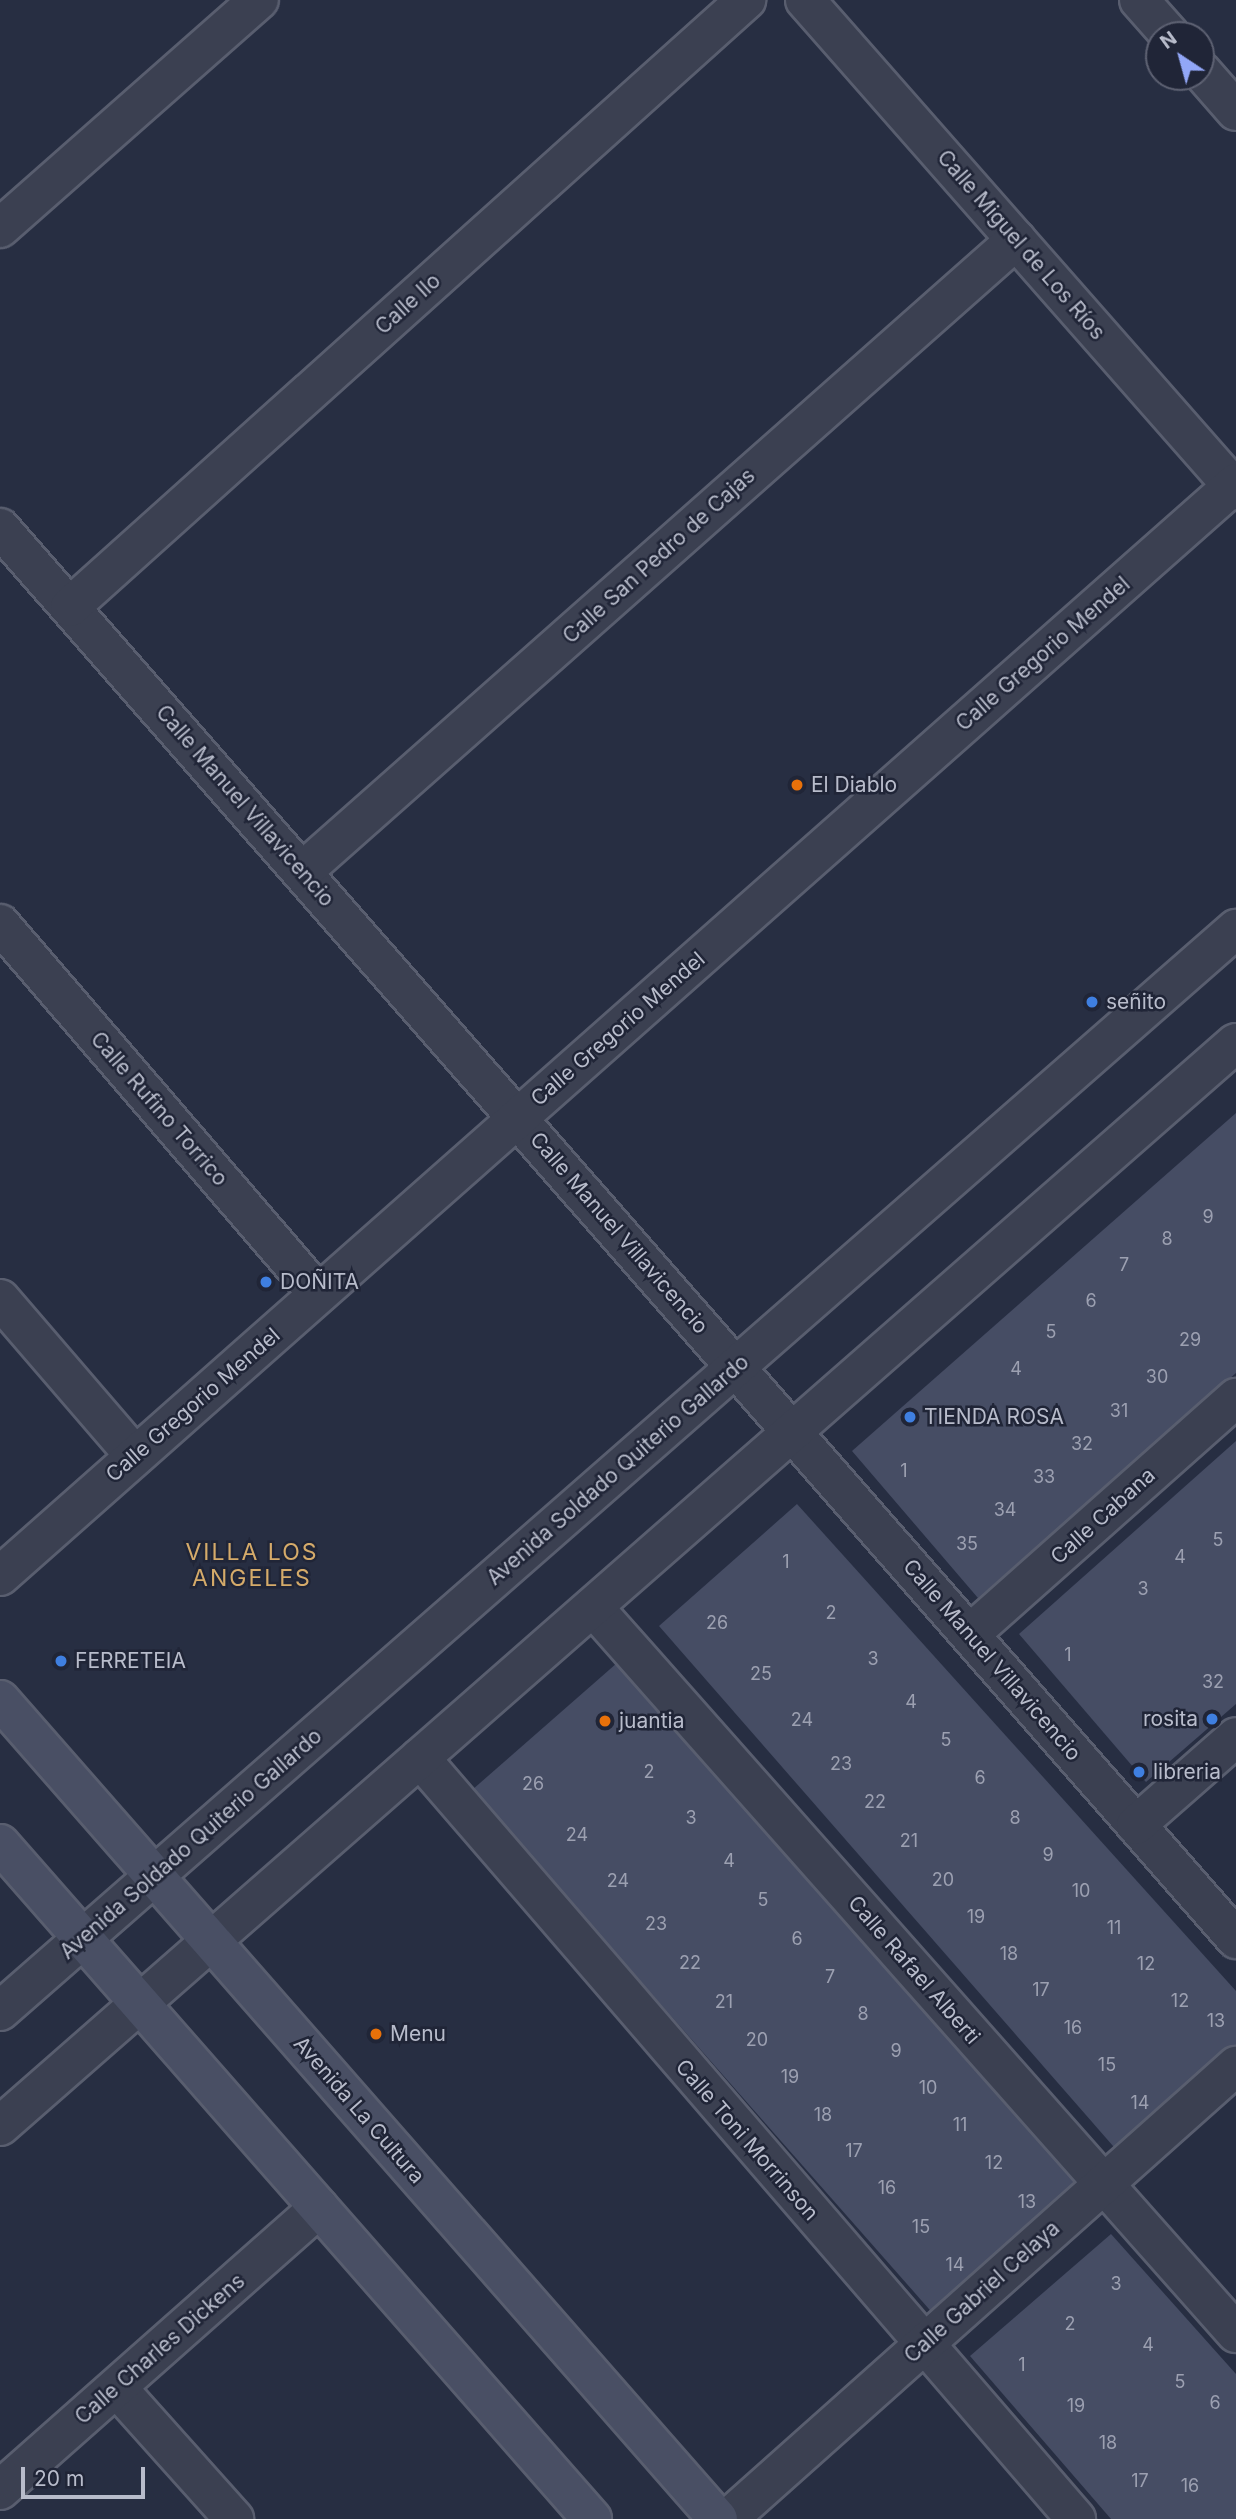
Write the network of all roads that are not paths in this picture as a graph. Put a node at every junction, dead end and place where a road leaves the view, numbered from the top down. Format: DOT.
graph roads {
  1 [pos="259,0"];
  2 [pos="746,0"];
  3 [pos="805,0"];
  4 [pos="1139,0"];
  5 [pos="1158,21"];
  6 [pos="1215,87"];
  7 [pos="1236,111"];
  8 [pos="0,228"];
  9 [pos="1016,240"];
  10 [pos="1235,486"];
  11 [pos="0,528"];
  12 [pos="70,607"];
  13 [pos="302,872"];
  14 [pos="0,924"];
  15 [pos="1236,929"];
  16 [pos="1236,1043"];
  17 [pos="518,1117"];
  18 [pos="318,1294"];
  19 [pos="0,1299"];
  20 [pos="736,1367"];
  21 [pos="1236,1398"];
  22 [pos="792,1432"];
  23 [pos="135,1456"];
  24 [pos="0,1576"];
  25 [pos="593,1607"];
  26 [pos="970,1634"];
  27 [pos="0,1700"];
  28 [pos="1236,1737"];
  29 [pos="420,1758"];
  30 [pos="1136,1825"];
  31 [pos="0,1844"];
  32 [pos="154,1876"];
  33 [pos="83,1938"];
  34 [pos="1236,1939"];
  35 [pos="211,1941"];
  36 [pos="140,2004"];
  37 [pos="0,2011"];
  38 [pos="1236,2066"];
  39 [pos="0,2126"];
  40 [pos="1103,2185"];
  41 [pos="319,2208"];
  42 [pos="1236,2333"];
  43 [pos="923,2345"];
  44 [pos="117,2388"];
  45 [pos="0,2490"];
  46 [pos="234,2519"];
  47 [pos="592,2519"];
  48 [pos="718,2519"];
  49 [pos="728,2519"];
  50 [pos="1076,2519"];
  1 -- 8 [label="street"];
  2 -- 12 [label="street, Calle Ilo"];
  3 -- 9 [label="street, Calle Miguel de Los Ríos"];
  4 -- 5 [label="street"];
  6 -- 7 [label="street"];
  9 -- 10 [label="street, Calle Miguel de Los Ríos"];
  9 -- 13 [label="street, Calle San Pedro de Cajas"];
  10 -- 17 [label="street, Calle Gregorio Mendel"];
  11 -- 12 [label="street, Calle Manuel Villavicencio"];
  12 -- 13 [label="street, Calle Manuel Villavicencio"];
  13 -- 17 [label="street, Calle Manuel Villavicencio"];
  14 -- 18 [label="street, Calle Rufino Torrico"];
  15 -- 20 [label="street, Avenida Soldado Quiterio Gallardo"];
  16 -- 22 [label="street"];
  17 -- 18 [label="street, Calle Gregorio Mendel"];
  17 -- 20 [label="street, Calle Manuel Villavicencio"];
  18 -- 23 [label="street, Calle Gregorio Mendel"];
  19 -- 23 [label="street"];
  20 -- 22 [label="street, Calle Manuel Villavicencio"];
  20 -- 32 [label="street, Avenida Soldado Quiterio Gallardo"];
  21 -- 26 [label="street, Calle Cabana"];
  22 -- 25 [label="street"];
  22 -- 26 [label="street, Calle Manuel Villavicencio"];
  23 -- 24 [label="street, Calle Gregorio Mendel"];
  25 -- 29 [label="street"];
  25 -- 40 [label="street, Calle Rafael Alberti"];
  26 -- 30 [label="street, Calle Manuel Villavicencio"];
  27 -- 32 [label="main road, Avenida La Cultura"];
  28 -- 30 [label="street"];
  29 -- 35 [label="street"];
  29 -- 43 [label="street, Calle Toni Morrinson"];
  30 -- 34 [label="street, Calle Manuel Villavicencio"];
  31 -- 33 [label="main road"];
  32 -- 33 [label="street, Avenida Soldado Quiterio Gallardo"];
  32 -- 35 [label="main road, Avenida La Cultura"];
  33 -- 36 [label="main road"];
  33 -- 37 [label="street, Avenida Soldado Quiterio Gallardo"];
  35 -- 36 [label="street"];
  35 -- 48 [label="main road, Avenida La Cultura"];
  36 -- 39 [label="street"];
  36 -- 41 [label="main road"];
  38 -- 40 [label="street, Calle Gabriel Celaya"];
  40 -- 42 [label="street, Calle Rafael Alberti"];
  40 -- 43 [label="street, Calle Gabriel Celaya"];
  41 -- 44 [label="street, Calle Charles Dickens"];
  41 -- 47 [label="main road"];
  43 -- 49 [label="street, Calle Gabriel Celaya"];
  43 -- 50 [label="street, Calle Toni Morrinson"];
  44 -- 45 [label="street, Calle Charles Dickens"];
  44 -- 46 [label="street"];
}
